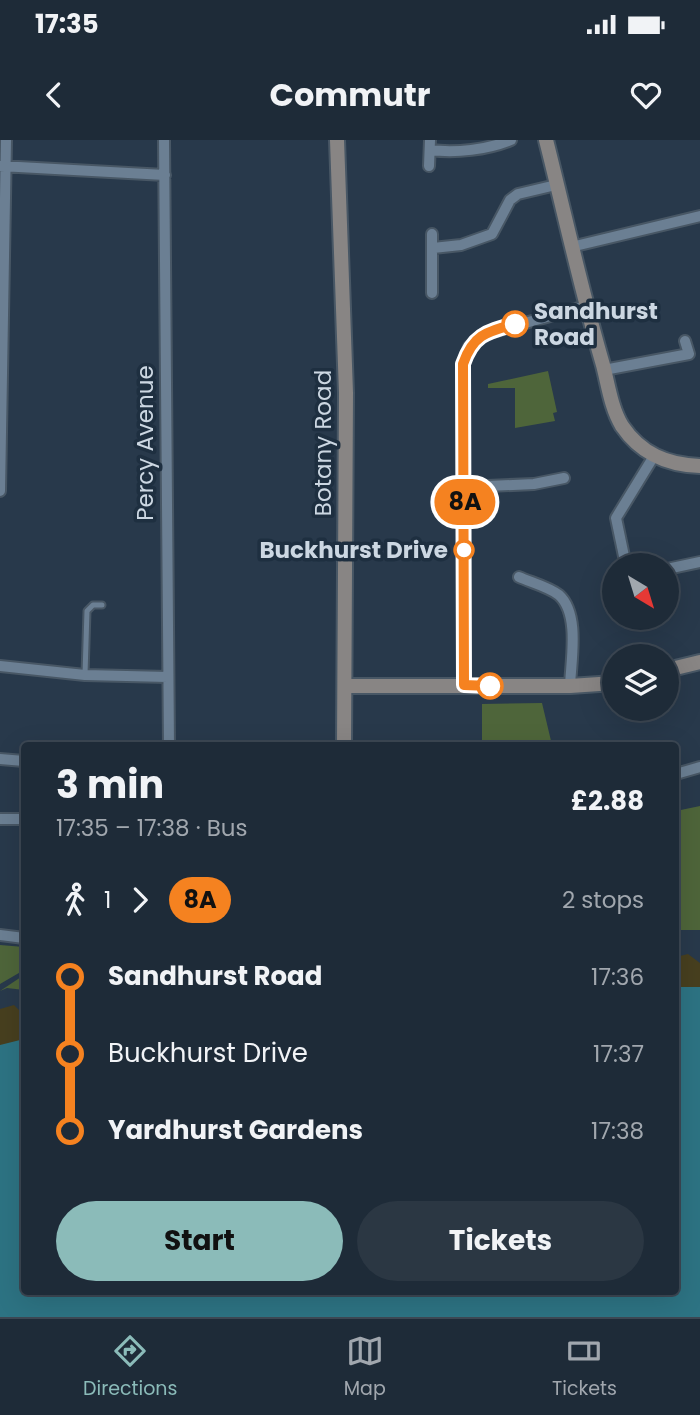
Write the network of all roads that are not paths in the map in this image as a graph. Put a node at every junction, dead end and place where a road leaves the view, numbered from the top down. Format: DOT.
graph roads {
  1 [pos="6,140"];
  2 [pos="164,140"];
  3 [pos="337,140"];
  4 [pos="511,140"];
  5 [pos="546,140"];
  6 [pos="461,144"];
  7 [pos="430,145"];
  8 [pos="3,166"];
  9 [pos="429,166"];
  10 [pos="165,175"];
  11 [pos="556,185"];
  12 [pos="700,216"];
  13 [pos="432,234"];
  14 [pos="571,247"];
  15 [pos="433,248"];
  16 [pos="432,293"];
  17 [pos="586,306"];
  18 [pos="685,341"];
  19 [pos="604,370"];
  20 [pos="654,456"];
  21 [pos="700,466"];
  22 [pos="564,478"];
  23 [pos="465,487"];
  24 [pos="0,491"];
  25 [pos="623,553"];
  26 [pos="700,562"];
  27 [pos="679,566"];
  28 [pos="519,577"];
  29 [pos="102,604"];
  30 [pos="700,663"];
  31 [pos="0,666"];
  32 [pos="679,667"];
  33 [pos="85,675"];
  34 [pos="168,677"];
  35 [pos="602,684"];
  36 [pos="464,685"];
  37 [pos="345,686"];
  38 [pos="570,686"];
  39 [pos="169,742"];
  40 [pos="344,742"];
  41 [pos="0,759"];
  42 [pos="21,761"];
  43 [pos="700,767"];
  44 [pos="679,773"];
  45 [pos="0,819"];
  46 [pos="21,819"];
  47 [pos="0,935"];
  48 [pos="21,938"];
  1 -- 8 [label="street"];
  2 -- 10 [label="street, Percy Avenue"];
  3 -- 37 [label="street, Botany Road"];
  4 -- 6 [label="street"];
  5 -- 11 [label="street"];
  6 -- 7 [label="street"];
  7 -- 9 [label="street"];
  8 -- 10 [label="street"];
  8 -- 24 [label="street"];
  10 -- 34 [label="street, Percy Avenue"];
  11 -- 14 [label="street"];
  11 -- 15 [label="street"];
  12 -- 14 [label="street"];
  13 -- 15 [label="street"];
  14 -- 17 [label="street"];
  15 -- 16 [label="street"];
  17 -- 19 [label="street"];
  17 -- 23 [label="street"];
  18 -- 19 [label="street"];
  19 -- 20 [label="street"];
  20 -- 21 [label="street"];
  20 -- 25 [label="street"];
  22 -- 23 [label="street"];
  23 -- 36 [label="street"];
  26 -- 27 [label="street"];
  28 -- 38 [label="street"];
  29 -- 33 [label="lane"];
  30 -- 32 [label="street"];
  31 -- 33 [label="street"];
  33 -- 34 [label="street"];
  34 -- 39 [label="street, Percy Avenue"];
  35 -- 38 [label="street"];
  36 -- 37 [label="street"];
  36 -- 38 [label="street"];
  37 -- 40 [label="street, Botany Road"];
  41 -- 42 [label="street"];
  43 -- 44 [label="street"];
  45 -- 46 [label="street"];
  47 -- 48 [label="street"];
}
